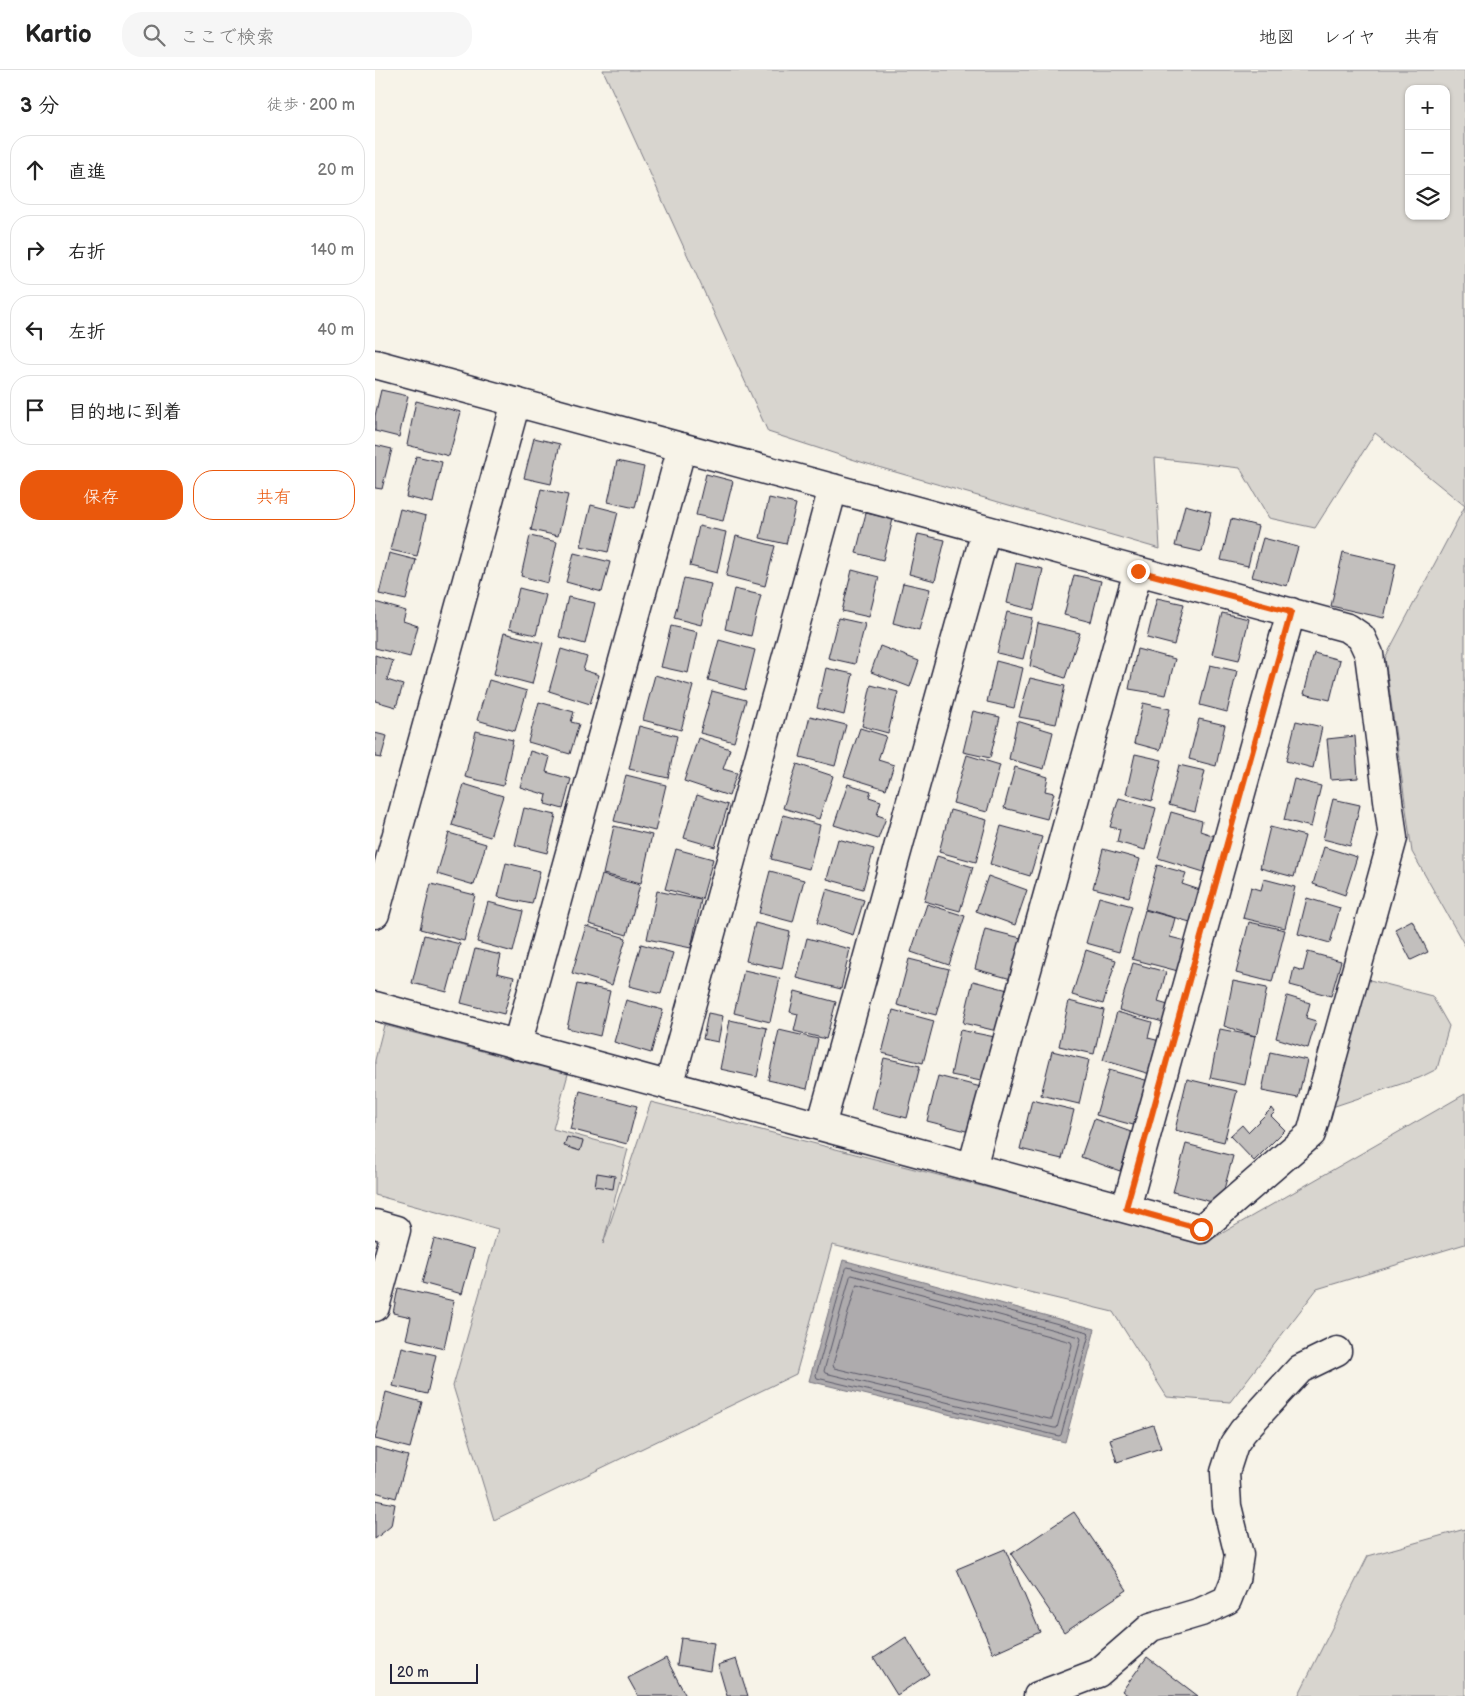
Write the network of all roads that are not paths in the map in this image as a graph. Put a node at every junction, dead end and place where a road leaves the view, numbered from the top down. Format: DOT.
graph roads {
  1 [pos="375,364"];
  2 [pos="516,402"];
  3 [pos="682,447"];
  4 [pos="833,488"];
  5 [pos="987,530"];
  6 [pos="1138,571"];
  7 [pos="1291,612"];
  8 [pos="375,914"];
  9 [pos="375,1006"];
  10 [pos="517,1045"];
  11 [pos="669,1086"];
  12 [pos="821,1126"];
  13 [pos="973,1167"];
  14 [pos="1126,1208"];
  15 [pos="375,1224"];
  16 [pos="375,1306"];
  17 [pos="1337,1351"];
  18 [pos="1038,1696"];
  1 -- 2 [label="street"];
  2 -- 3 [label="street"];
  2 -- 8 [label="street"];
  3 -- 4 [label="street"];
  3 -- 10 [label="street"];
  4 -- 5 [label="street"];
  4 -- 11 [label="street"];
  5 -- 6 [label="street"];
  5 -- 12 [label="street"];
  6 -- 7 [label="street"];
  6 -- 13 [label="street"];
  7 -- 14 [label="street"];
  7 -- 14 [label="street"];
  9 -- 10 [label="street"];
  10 -- 11 [label="street"];
  11 -- 12 [label="street"];
  12 -- 13 [label="street"];
  13 -- 14 [label="street"];
  15 -- 16 [label="street"];
  17 -- 18 [label="street"];
}
